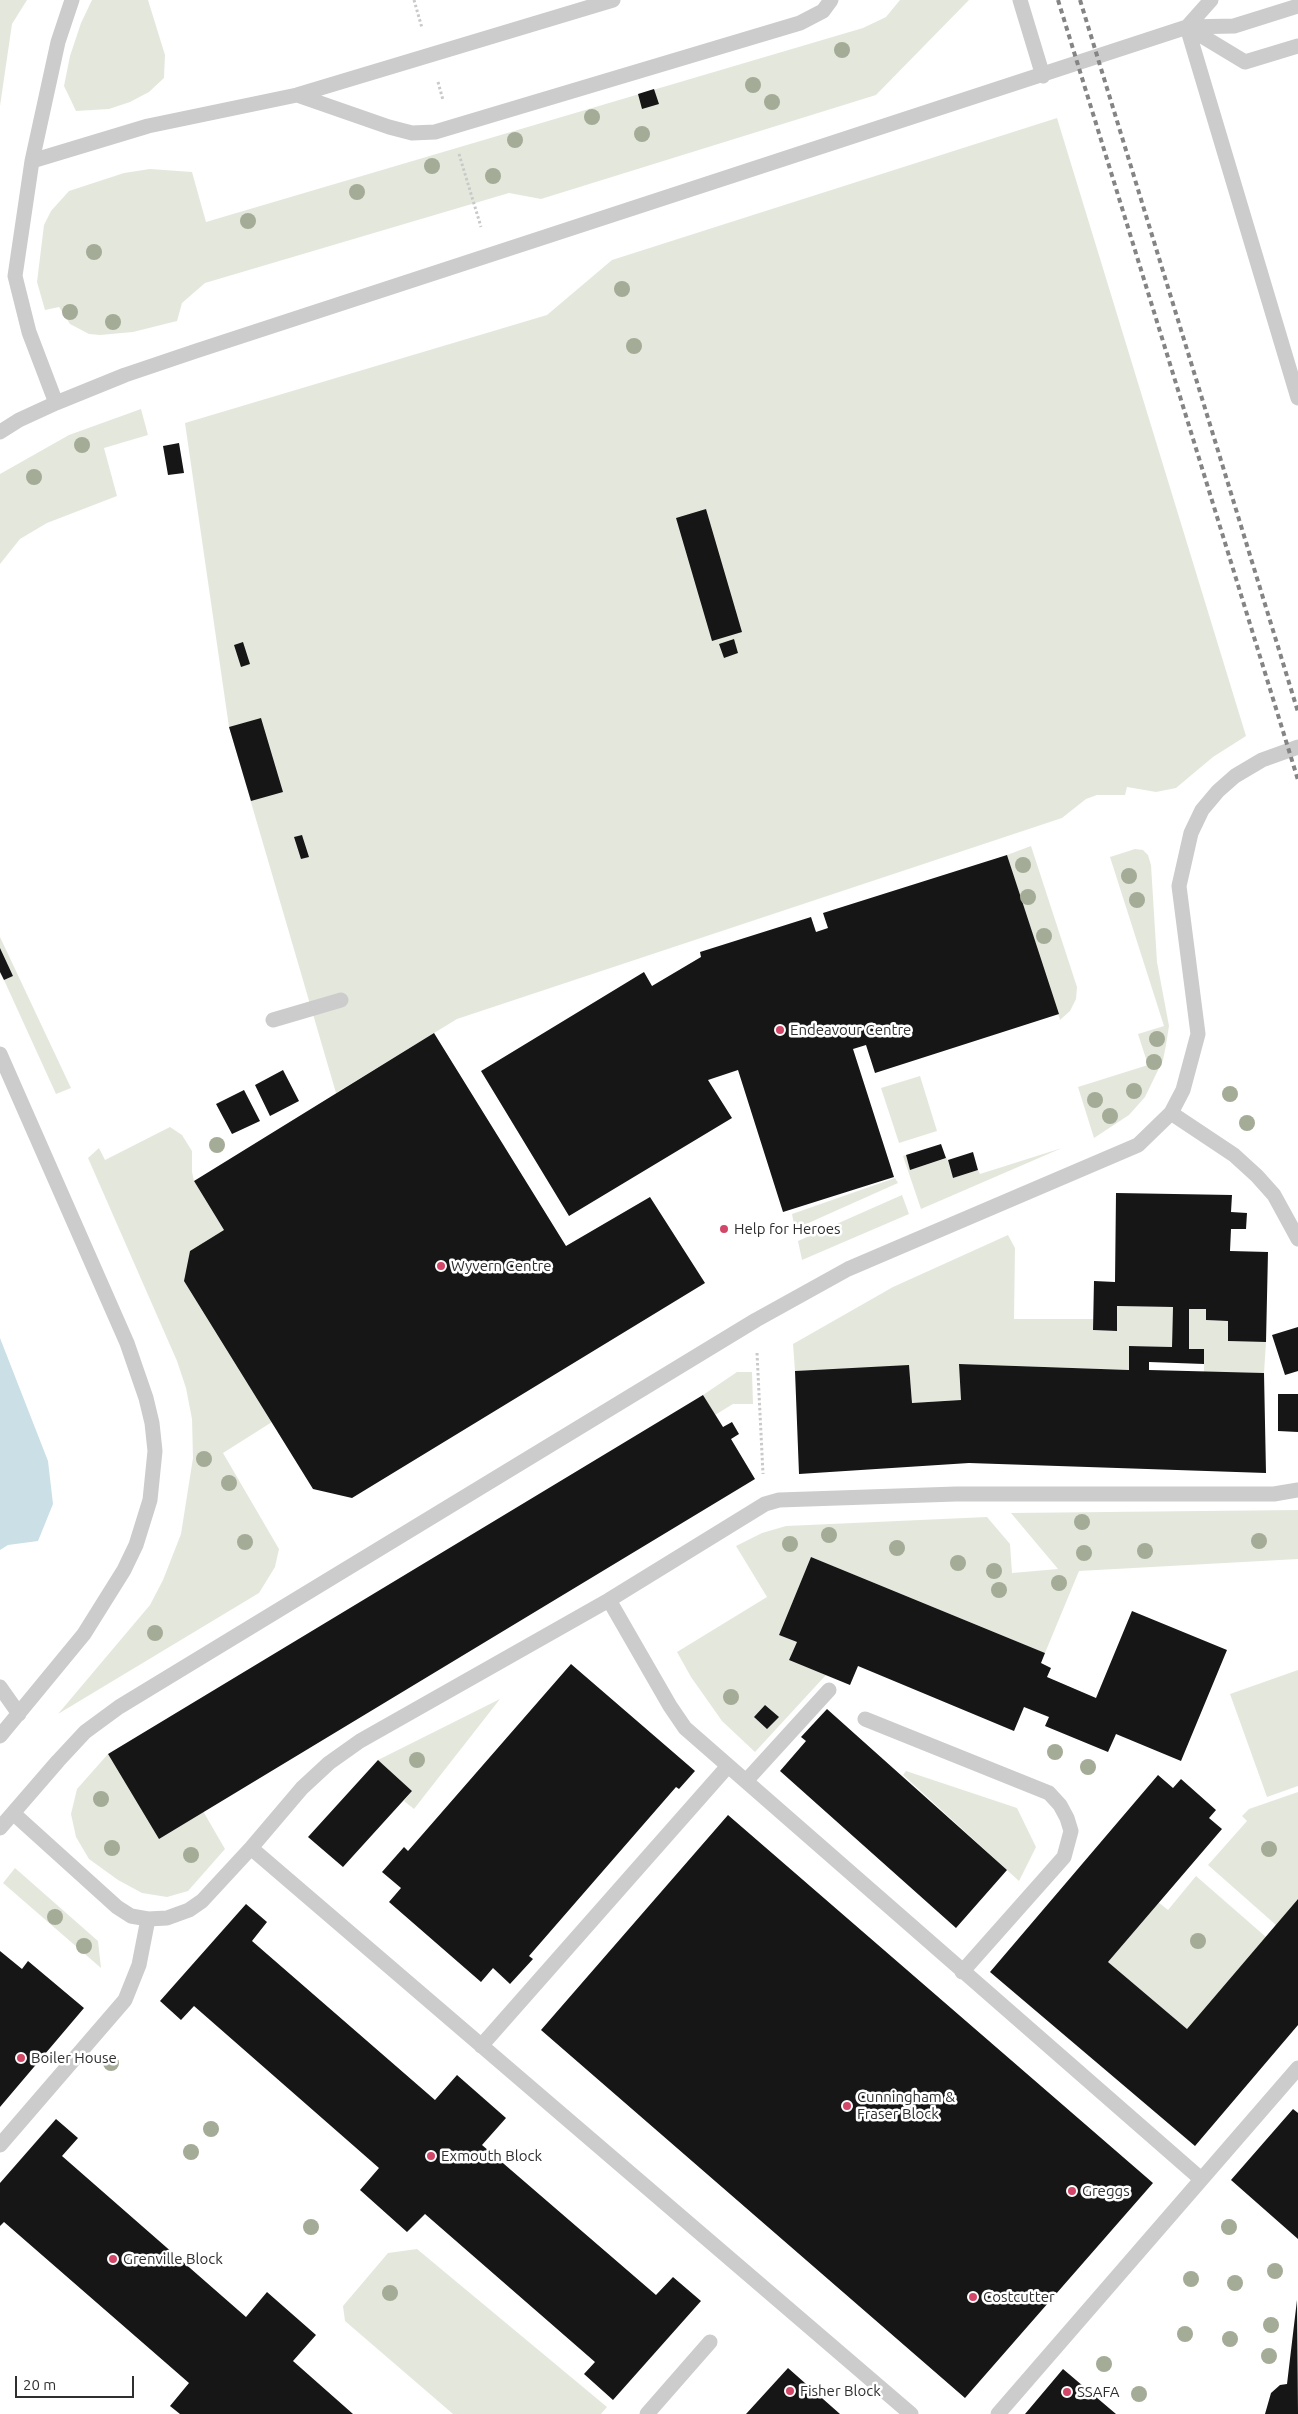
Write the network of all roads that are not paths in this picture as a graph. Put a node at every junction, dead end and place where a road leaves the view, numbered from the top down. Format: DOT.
graph roads {
  1 [pos="72,0"];
  2 [pos="614,0"];
  3 [pos="831,0"];
  4 [pos="1020,0"];
  5 [pos="1211,0"];
  6 [pos="1298,6"];
  7 [pos="1187,27"];
  8 [pos="1298,46"];
  9 [pos="1042,76"];
  10 [pos="297,95"];
  11 [pos="32,161"];
  12 [pos="1298,398"];
  13 [pos="56,403"];
  14 [pos="0,432"];
  15 [pos="1298,746"];
  16 [pos="340,1000"];
  17 [pos="273,1020"];
  18 [pos="0,1054"];
  19 [pos="1171,1113"];
  20 [pos="1298,1239"];
  21 [pos="1298,1490"];
  22 [pos="610,1600"];
  23 [pos="0,1687"];
  24 [pos="829,1690"];
  25 [pos="18,1714"];
  26 [pos="864,1719"];
  27 [pos="0,1736"];
  28 [pos="728,1766"];
  29 [pos="746,1781"];
  30 [pos="13,1813"];
  31 [pos="0,1828"];
  32 [pos="251,1848"];
  33 [pos="148,1919"];
  34 [pos="962,1972"];
  35 [pos="481,2046"];
  36 [pos="1298,2068"];
  37 [pos="0,2144"];
  38 [pos="1201,2179"];
  39 [pos="710,2342"];
  40 [pos="647,2414"];
  41 [pos="911,2414"];
  42 [pos="998,2414"];
  1 -- 11 [label="lane"];
  2 -- 10 [label="lane"];
  3 -- 10 [label="lane"];
  4 -- 9 [label="lane"];
  5 -- 7 [label="lane"];
  6 -- 7 [label="lane"];
  7 -- 8 [label="lane"];
  7 -- 9 [label="lane"];
  7 -- 12 [label="lane"];
  9 -- 13 [label="lane"];
  10 -- 11 [label="lane"];
  11 -- 13 [label="lane"];
  13 -- 14 [label="lane"];
  15 -- 19 [label="lane"];
  16 -- 17 [label="lane"];
  18 -- 25 [label="lane"];
  19 -- 20 [label="lane"];
  19 -- 30 [label="lane"];
  21 -- 22 [label="lane"];
  22 -- 28 [label="lane"];
  22 -- 32 [label="lane"];
  23 -- 25 [label="lane"];
  24 -- 29 [label="lane"];
  25 -- 27 [label="lane"];
  26 -- 34 [label="lane"];
  28 -- 29 [label="lane"];
  28 -- 35 [label="lane"];
  29 -- 34 [label="lane"];
  30 -- 31 [label="lane"];
  30 -- 33 [label="lane"];
  32 -- 33 [label="lane"];
  32 -- 35 [label="lane"];
  33 -- 37 [label="lane"];
  34 -- 38 [label="lane"];
  35 -- 41 [label="lane"];
  36 -- 38 [label="lane"];
  38 -- 42 [label="lane"];
  39 -- 40 [label="lane"];
}
